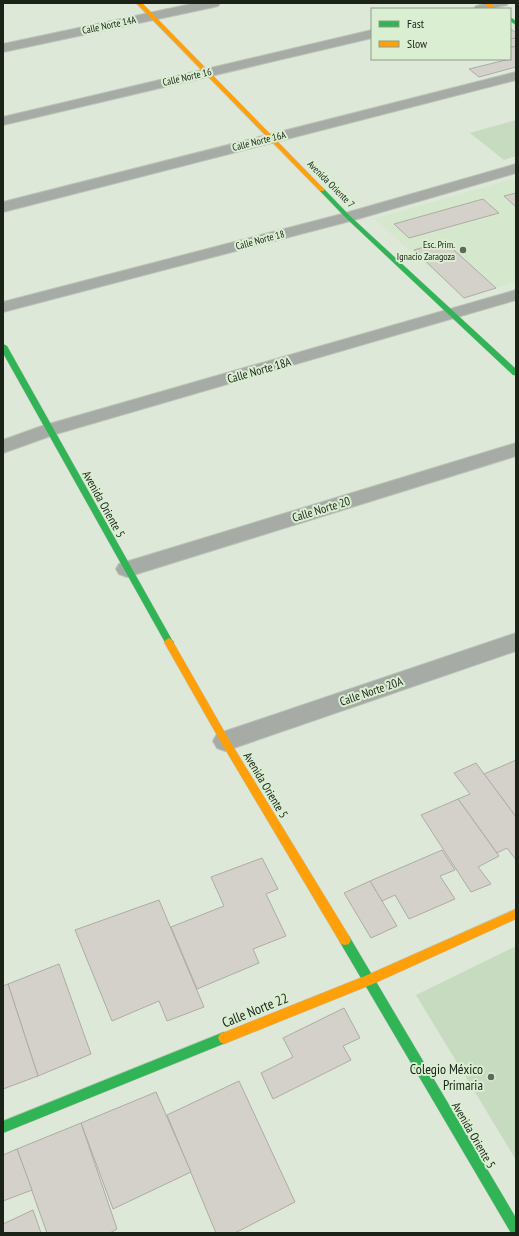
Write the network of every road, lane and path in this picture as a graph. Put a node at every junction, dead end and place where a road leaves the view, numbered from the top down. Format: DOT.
graph roads {
  1 [pos="139,3"];
  2 [pos="214,3"];
  3 [pos="504,3"];
  4 [pos="488,7"];
  5 [pos="151,16"];
  6 [pos="371,34"];
  7 [pos="3,48"];
  8 [pos="208,72"];
  9 [pos="516,76"];
  10 [pos="3,121"];
  11 [pos="270,139"];
  12 [pos="516,168"];
  13 [pos="3,207"];
  14 [pos="348,217"];
  15 [pos="516,295"];
  16 [pos="3,307"];
  17 [pos="452,314"];
  18 [pos="3,346"];
  19 [pos="516,373"];
  20 [pos="49,430"];
  21 [pos="3,447"];
  22 [pos="516,449"];
  23 [pos="127,569"];
  24 [pos="516,642"];
  25 [pos="225,741"];
  26 [pos="516,914"];
  27 [pos="369,980"];
  28 [pos="3,1127"];
  29 [pos="516,1230"];
  1 -- 5 [label="street, Avenida Oriente 7"];
  2 -- 5 [label="street, Calle Norte 14A"];
  3 -- 4 [label="lane"];
  5 -- 7 [label="street, Calle Norte 14A"];
  5 -- 8 [label="street, Avenida Oriente 7"];
  6 -- 8 [label="street, Calle Norte 16"];
  8 -- 10 [label="street, Calle Norte 16"];
  8 -- 11 [label="street, Avenida Oriente 7"];
  9 -- 11 [label="street, Calle Norte 16A"];
  11 -- 13 [label="street, Calle Norte 16A"];
  11 -- 14 [label="street, Avenida Oriente 7"];
  12 -- 14 [label="street, Calle Norte 18"];
  14 -- 16 [label="street, Calle Norte 18"];
  14 -- 17 [label="street, Avenida Oriente 7"];
  15 -- 17 [label="street, Calle Norte 18A"];
  17 -- 19 [label="street, Avenida Oriente 7"];
  17 -- 20 [label="street, Calle Norte 18A"];
  18 -- 20 [label="street, Avenida Oriente 5"];
  20 -- 21 [label="street, Calle Norte 18A"];
  20 -- 23 [label="street, Avenida Oriente 5"];
  22 -- 23 [label="street, Calle Norte 20"];
  23 -- 25 [label="street, Avenida Oriente 5"];
  24 -- 25 [label="street, Calle Norte 20A"];
  25 -- 27 [label="street, Avenida Oriente 5"];
  26 -- 27 [label="street, Calle Norte 22"];
  27 -- 28 [label="street, Calle Norte 22"];
  27 -- 29 [label="street, Avenida Oriente 5"];
}
